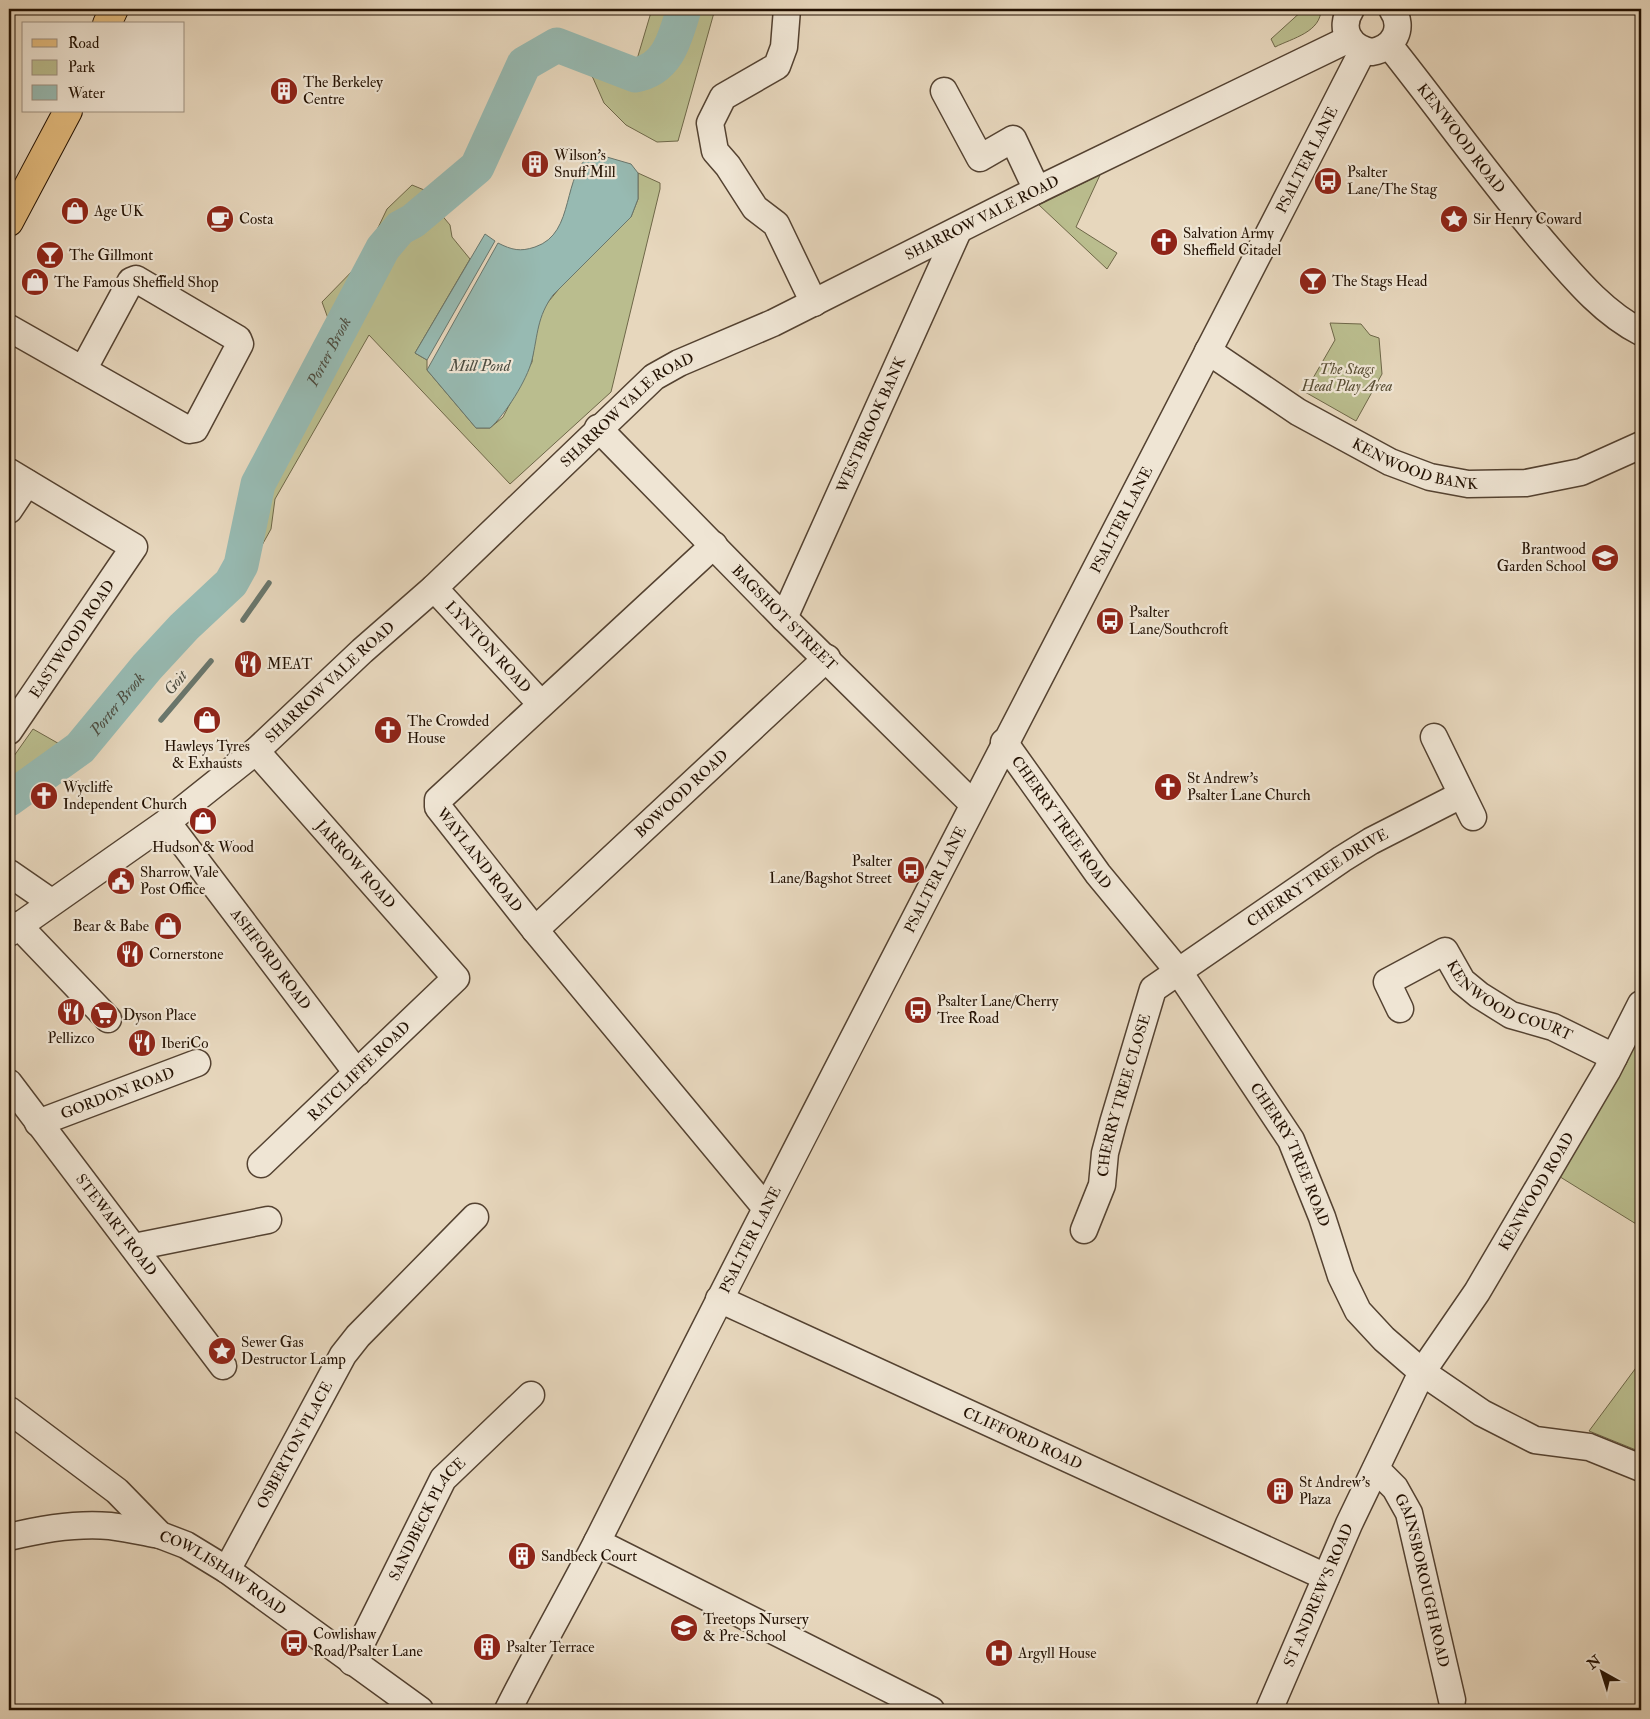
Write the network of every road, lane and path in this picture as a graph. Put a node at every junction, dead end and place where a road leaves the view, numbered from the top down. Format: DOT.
graph roads {
  1 [pos="114,9"];
  2 [pos="787,9"];
  3 [pos="1351,9"];
  4 [pos="1394,9"];
  5 [pos="109,22"];
  6 [pos="1356,45"];
  7 [pos="1389,46"];
  8 [pos="944,91"];
  9 [pos="67,112"];
  10 [pos="1037,190"];
  11 [pos="9,222"];
  12 [pos="958,231"];
  13 [pos="814,303"];
  14 [pos="9,328"];
  15 [pos="1641,332"];
  16 [pos="1208,351"];
  17 [pos="83,370"];
  18 [pos="598,428"];
  19 [pos="1641,445"];
  20 [pos="18,478"];
  21 [pos="9,510"];
  22 [pos="714,545"];
  23 [pos="434,588"];
  24 [pos="784,618"];
  25 [pos="827,658"];
  26 [pos="541,704"];
  27 [pos="9,731"];
  28 [pos="1434,737"];
  29 [pos="1004,742"];
  30 [pos="256,751"];
  31 [pos="973,804"];
  32 [pos="167,822"];
  33 [pos="9,873"];
  34 [pos="51,902"];
  35 [pos="13,929"];
  36 [pos="535,930"];
  37 [pos="1179,972"];
  38 [pos="456,978"];
  39 [pos="1641,1004"];
  40 [pos="1400,1009"];
  41 [pos="108,1019"];
  42 [pos="1614,1057"];
  43 [pos="197,1063"];
  44 [pos="357,1073"];
  45 [pos="9,1083"];
  46 [pos="38,1123"];
  47 [pos="261,1164"];
  48 [pos="766,1208"];
  49 [pos="475,1218"];
  50 [pos="268,1220"];
  51 [pos="1084,1230"];
  52 [pos="134,1247"];
  53 [pos="719,1299"];
  54 [pos="223,1366"];
  55 [pos="1422,1372"];
  56 [pos="531,1395"];
  57 [pos="9,1410"];
  58 [pos="1641,1468"];
  59 [pos="1376,1469"];
  60 [pos="160,1535"];
  61 [pos="9,1537"];
  62 [pos="597,1542"];
  63 [pos="227,1570"];
  64 [pos="1326,1577"];
  65 [pos="352,1662"];
  66 [pos="1452,1700"];
  67 [pos="420,1710"];
  68 [pos="508,1710"];
  69 [pos="931,1710"];
  70 [pos="1269,1710"];
  1 -- 5 [label="main road"];
  2 -- 13 [label="street"];
  3 -- 6 [label="street"];
  4 -- 7 [label="street"];
  6 -- 7 [label="street, SHARROW VALE ROAD"];
  6 -- 10 [label="street, SHARROW VALE ROAD"];
  6 -- 16 [label="street, PSALTER LANE"];
  7 -- 15 [label="street, KENWOOD ROAD"];
  8 -- 10 [label="street"];
  9 -- 11 [label="main road"];
  10 -- 12 [label="street, SHARROW VALE ROAD"];
  12 -- 13 [label="street, SHARROW VALE ROAD"];
  12 -- 24 [label="street, WESTBROOK BANK"];
  13 -- 18 [label="street, SHARROW VALE ROAD"];
  14 -- 17 [label="street"];
  16 -- 19 [label="street, KENWOOD BANK"];
  16 -- 29 [label="street, PSALTER LANE"];
  17 -- 17 [label="street"];
  18 -- 22 [label="street, BAGSHOT STREET"];
  18 -- 23 [label="street, SHARROW VALE ROAD"];
  20 -- 21 [label="street"];
  20 -- 27 [label="street, EASTWOOD ROAD"];
  22 -- 24 [label="street, BAGSHOT STREET"];
  22 -- 26 [label="street, WAYLAND ROAD"];
  23 -- 26 [label="street, LYNTON ROAD"];
  23 -- 30 [label="street, SHARROW VALE ROAD"];
  24 -- 25 [label="street, BAGSHOT STREET"];
  25 -- 31 [label="street, BAGSHOT STREET"];
  25 -- 36 [label="street, BOWOOD ROAD"];
  26 -- 36 [label="street, WAYLAND ROAD"];
  28 -- 37 [label="street, CHERRY TREE DRIVE"];
  29 -- 31 [label="street, PSALTER LANE"];
  29 -- 37 [label="street, CHERRY TREE ROAD"];
  30 -- 32 [label="street, SHARROW VALE ROAD"];
  30 -- 38 [label="street, JARROW ROAD"];
  31 -- 48 [label="street, PSALTER LANE"];
  32 -- 34 [label="street, SHARROW VALE ROAD"];
  32 -- 44 [label="street, ASHFORD ROAD"];
  33 -- 34 [label="street"];
  34 -- 35 [label="street, SHARROW VALE ROAD"];
  35 -- 41 [label="street"];
  36 -- 48 [label="street, WAYLAND ROAD"];
  37 -- 51 [label="street, CHERRY TREE CLOSE"];
  37 -- 55 [label="street, CHERRY TREE ROAD"];
  38 -- 44 [label="street, RATCLIFFE ROAD"];
  39 -- 42 [label="street, KENWOOD ROAD"];
  40 -- 42 [label="street, KENWOOD COURT"];
  42 -- 55 [label="street, KENWOOD ROAD"];
  43 -- 46 [label="street, GORDON ROAD"];
  44 -- 47 [label="street, RATCLIFFE ROAD"];
  45 -- 46 [label="street, STEWART ROAD"];
  46 -- 52 [label="street, STEWART ROAD"];
  48 -- 53 [label="street, PSALTER LANE"];
  49 -- 63 [label="street, OSBERTON PLACE"];
  50 -- 52 [label="street"];
  52 -- 54 [label="street, STEWART ROAD"];
  53 -- 62 [label="street, PSALTER LANE"];
  53 -- 64 [label="street, CLIFFORD ROAD"];
  55 -- 58 [label="street, CHERRY TREE ROAD"];
  55 -- 59 [label="street, ST ANDREW'S ROAD"];
  56 -- 65 [label="street, SANDBECK PLACE"];
  57 -- 60 [label="street, COWLISHAW ROAD"];
  59 -- 64 [label="street, ST ANDREW'S ROAD"];
  59 -- 66 [label="street, GAINSBOROUGH ROAD"];
  60 -- 61 [label="street"];
  60 -- 63 [label="street, COWLISHAW ROAD"];
  62 -- 68 [label="street, PSALTER LANE"];
  62 -- 69 [label="street"];
  63 -- 65 [label="street, COWLISHAW ROAD"];
  64 -- 70 [label="street, ST ANDREW'S ROAD"];
  65 -- 67 [label="street, COWLISHAW ROAD"];
}
